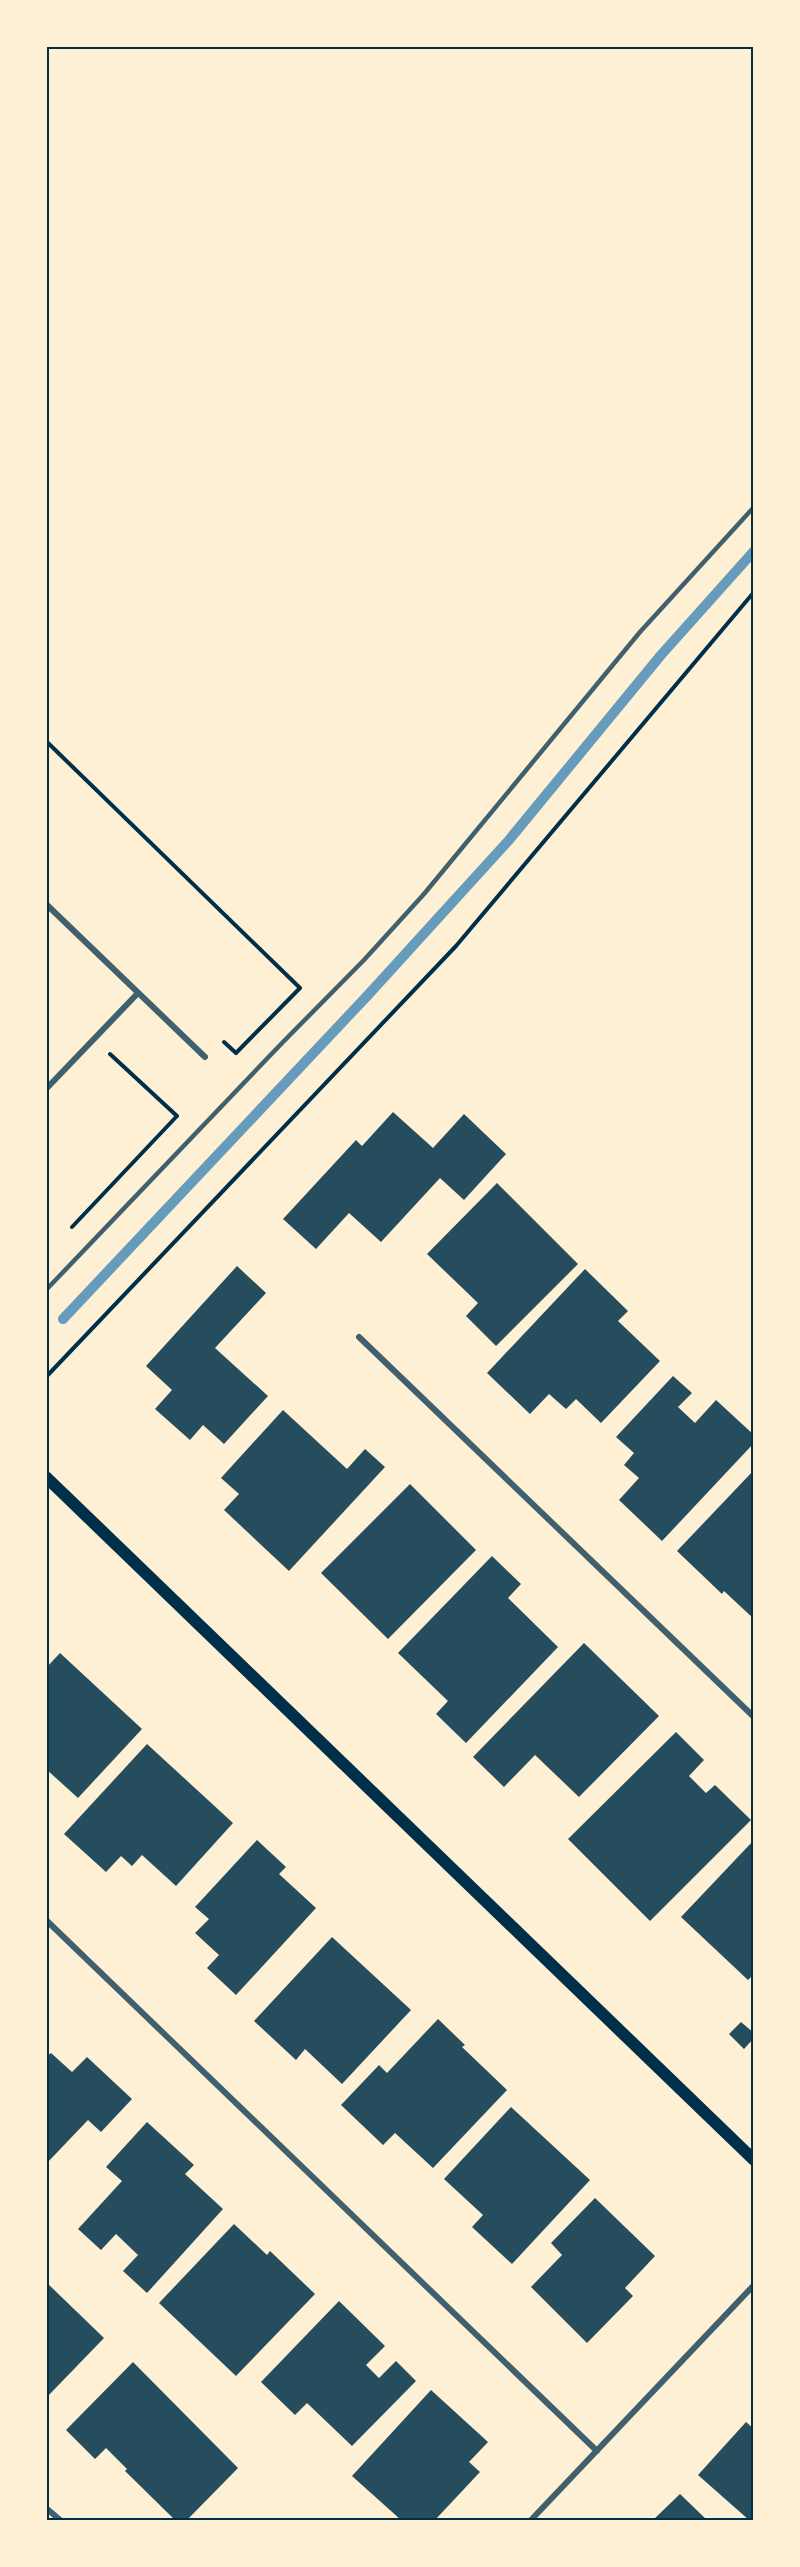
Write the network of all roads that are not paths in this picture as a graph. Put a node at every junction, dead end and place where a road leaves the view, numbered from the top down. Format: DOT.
graph roads {
  1 [pos="753,507"];
  2 [pos="46,904"];
  3 [pos="138,993"];
  4 [pos="205,1057"];
  5 [pos="46,1089"];
  6 [pos="46,1290"];
  7 [pos="359,1337"];
  8 [pos="46,1477"];
  9 [pos="753,1717"];
  10 [pos="46,1920"];
  11 [pos="753,2160"];
  12 [pos="753,2285"];
  13 [pos="597,2451"];
  14 [pos="46,2508"];
  15 [pos="60,2520"];
  16 [pos="531,2520"];
  1 -- 6 [label="lane"];
  2 -- 3 [label="street"];
  3 -- 4 [label="street"];
  3 -- 5 [label="street"];
  7 -- 9 [label="street"];
  8 -- 11 [label="main road"];
  10 -- 13 [label="street"];
  12 -- 13 [label="street"];
  13 -- 16 [label="street"];
  14 -- 15 [label="street"];
}
